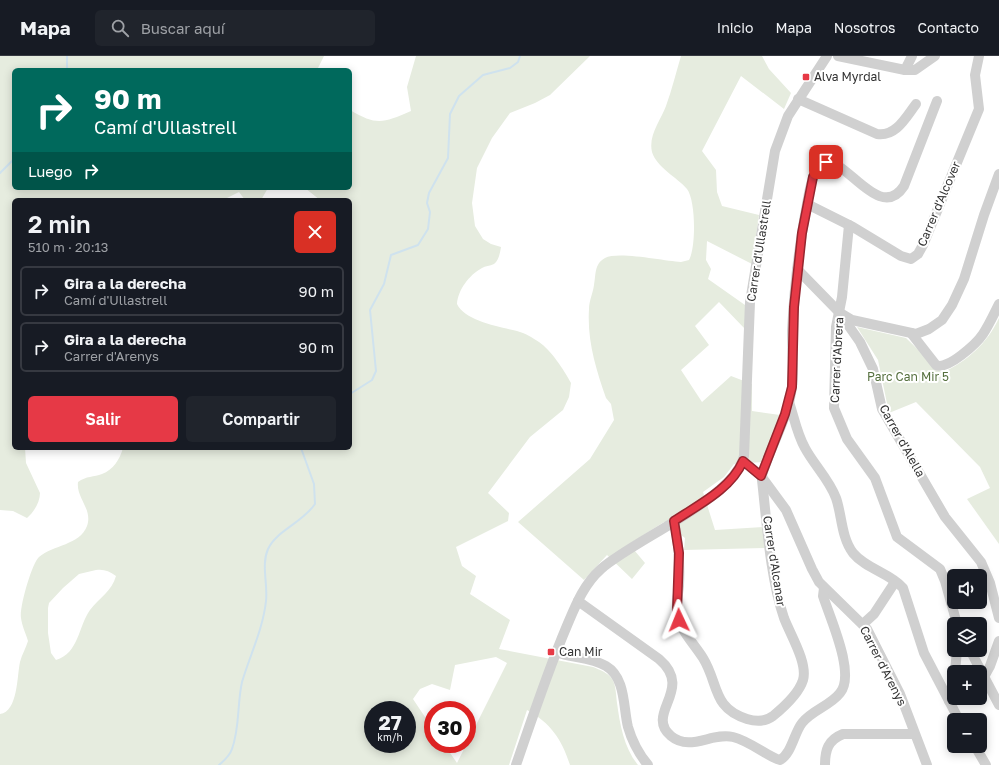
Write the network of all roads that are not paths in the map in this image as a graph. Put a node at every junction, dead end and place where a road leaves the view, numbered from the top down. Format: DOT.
graph roads {
  1 [pos="827,56"];
  2 [pos="838,56"];
  3 [pos="912,56"];
  4 [pos="935,56"];
  5 [pos="980,56"];
  6 [pos="905,70"];
  7 [pos="798,99"];
  8 [pos="937,101"];
  9 [pos="916,104"];
  10 [pos="999,174"];
  11 [pos="807,204"];
  12 [pos="849,225"];
  13 [pos="797,269"];
  14 [pos="999,304"];
  15 [pos="839,312"];
  16 [pos="911,333"];
  17 [pos="789,402"];
  18 [pos="743,461"];
  19 [pos="761,476"];
  20 [pos="674,521"];
  21 [pos="895,582"];
  22 [pos="824,588"];
  23 [pos="578,601"];
  24 [pos="955,617"];
  25 [pos="999,618"];
  26 [pos="863,624"];
  27 [pos="999,641"];
  28 [pos="556,652"];
  29 [pos="987,670"];
  30 [pos="987,679"];
  31 [pos="947,697"];
  32 [pos="999,705"];
  33 [pos="914,734"];
  34 [pos="979,753"];
  35 [pos="516,765"];
  36 [pos="648,765"];
  37 [pos="826,765"];
  38 [pos="927,765"];
  39 [pos="986,765"];
  1 -- 7 [label="street, Carrer d'Ullastrell"];
  2 -- 6 [label="street"];
  3 -- 6 [label="street"];
  4 -- 6 [label="street"];
  5 -- 12 [label="street, Carrer d'Alcover"];
  7 -- 9 [label="street"];
  7 -- 18 [label="street, Carrer d'Ullastrell"];
  8 -- 11 [label="street"];
  10 -- 16 [label="street"];
  11 -- 12 [label="street, Carrer d'Alcover"];
  11 -- 13 [label="street"];
  12 -- 15 [label="street, Carrer d'Abrera"];
  13 -- 15 [label="street, Carrer d'Alella"];
  13 -- 17 [label="street"];
  14 -- 16 [label="street"];
  15 -- 16 [label="street"];
  15 -- 24 [label="street, Carrer d'Abrera"];
  15 -- 25 [label="street, Carrer d'Alella"];
  17 -- 19 [label="street"];
  17 -- 21 [label="street"];
  18 -- 19 [label="street, Carrer d'Arenys"];
  18 -- 20 [label="street"];
  19 -- 20 [label="street, Carrer d'Alcanar"];
  19 -- 22 [label="street, Carrer d'Arenys"];
  20 -- 23 [label="street"];
  21 -- 26 [label="street"];
  21 -- 31 [label="street"];
  22 -- 23 [label="street"];
  22 -- 26 [label="street, Carrer d'Arenys"];
  23 -- 28 [label="street"];
  26 -- 33 [label="street, Carrer d'Arenys"];
  27 -- 29 [label="street"];
  28 -- 35 [label="street"];
  28 -- 36 [label="street"];
  30 -- 32 [label="street"];
  33 -- 37 [label="street"];
  33 -- 38 [label="street, Carrer d'Arenys"];
  34 -- 39 [label="street"];
}
